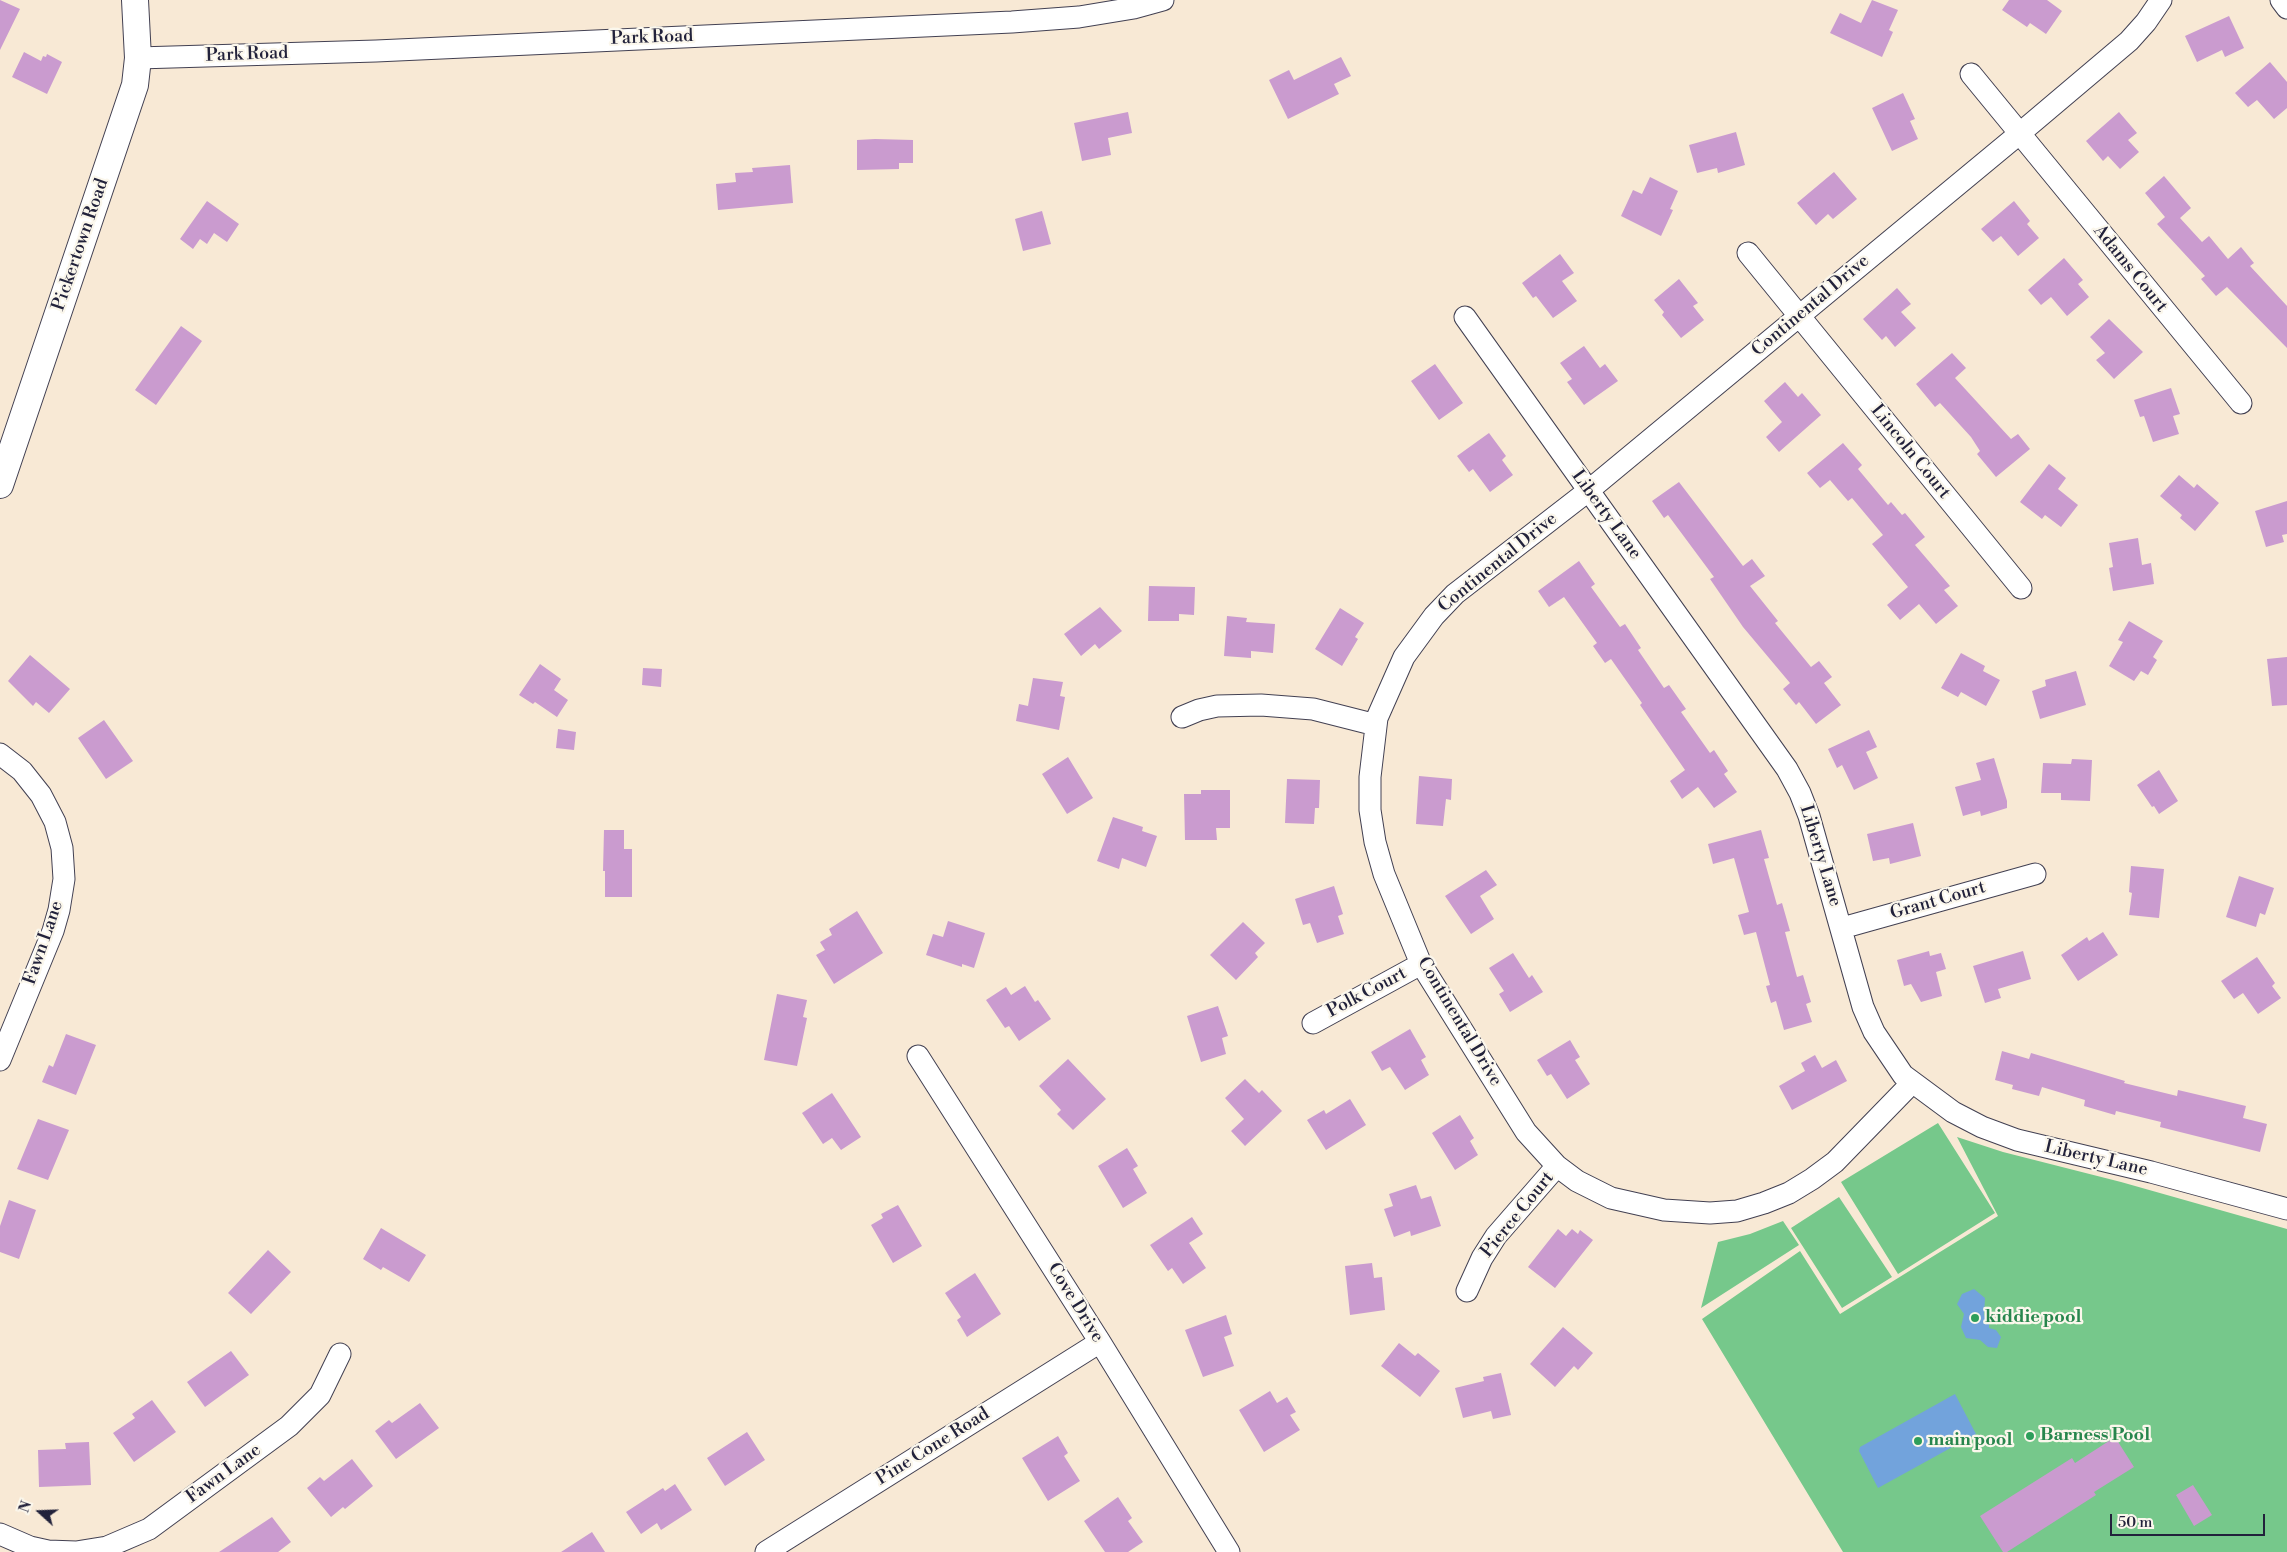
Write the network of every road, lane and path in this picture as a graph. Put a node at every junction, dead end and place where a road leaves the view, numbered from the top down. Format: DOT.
graph roads {
  1 [pos="135,0"];
  2 [pos="1164,0"];
  3 [pos="2161,0"];
  4 [pos="2281,0"];
  5 [pos="2287,8"];
  6 [pos="138,58"];
  7 [pos="1971,74"];
  8 [pos="2019,134"];
  9 [pos="1748,253"];
  10 [pos="1799,316"];
  11 [pos="1465,317"];
  12 [pos="2241,404"];
  13 [pos="0,485"];
  14 [pos="1588,490"];
  15 [pos="2021,588"];
  16 [pos="1182,717"];
  17 [pos="1376,725"];
  18 [pos="0,754"];
  19 [pos="2035,874"];
  20 [pos="1842,928"];
  21 [pos="1422,964"];
  22 [pos="1313,1023"];
  23 [pos="918,1056"];
  24 [pos="0,1060"];
  25 [pos="1910,1082"];
  26 [pos="1557,1166"];
  27 [pos="2287,1209"];
  28 [pos="1467,1291"];
  29 [pos="1100,1342"];
  30 [pos="340,1354"];
  31 [pos="0,1534"];
  32 [pos="76,1552"];
  33 [pos="766,1552"];
  34 [pos="1229,1552"];
  1 -- 6 [label="street, Pickertown Road"];
  2 -- 6 [label="street, Park Road"];
  3 -- 8 [label="street, Continental Drive"];
  4 -- 5 [label="street"];
  6 -- 13 [label="street, Pickertown Road"];
  7 -- 8 [label="street, Adams Court"];
  8 -- 10 [label="street, Continental Drive"];
  8 -- 12 [label="street, Adams Court"];
  9 -- 10 [label="street, Lincoln Court"];
  10 -- 14 [label="street, Continental Drive"];
  10 -- 15 [label="street, Lincoln Court"];
  11 -- 14 [label="street, Liberty Lane"];
  14 -- 17 [label="street, Continental Drive"];
  14 -- 20 [label="street, Liberty Lane"];
  16 -- 17 [label="street"];
  17 -- 21 [label="street, Continental Drive"];
  18 -- 24 [label="street, Fawn Lane"];
  19 -- 20 [label="street, Grant Court"];
  20 -- 25 [label="street, Liberty Lane"];
  21 -- 22 [label="street, Polk Court"];
  21 -- 26 [label="street, Continental Drive"];
  23 -- 29 [label="street, Cove Drive"];
  25 -- 26 [label="street, Continental Drive"];
  25 -- 27 [label="street, Liberty Lane"];
  26 -- 28 [label="street, Pierce Court"];
  29 -- 33 [label="street, Pine Cone Road"];
  29 -- 34 [label="street, Cove Drive"];
  30 -- 32 [label="street, Fawn Lane"];
  31 -- 32 [label="street, Fawn Lane"];
}
